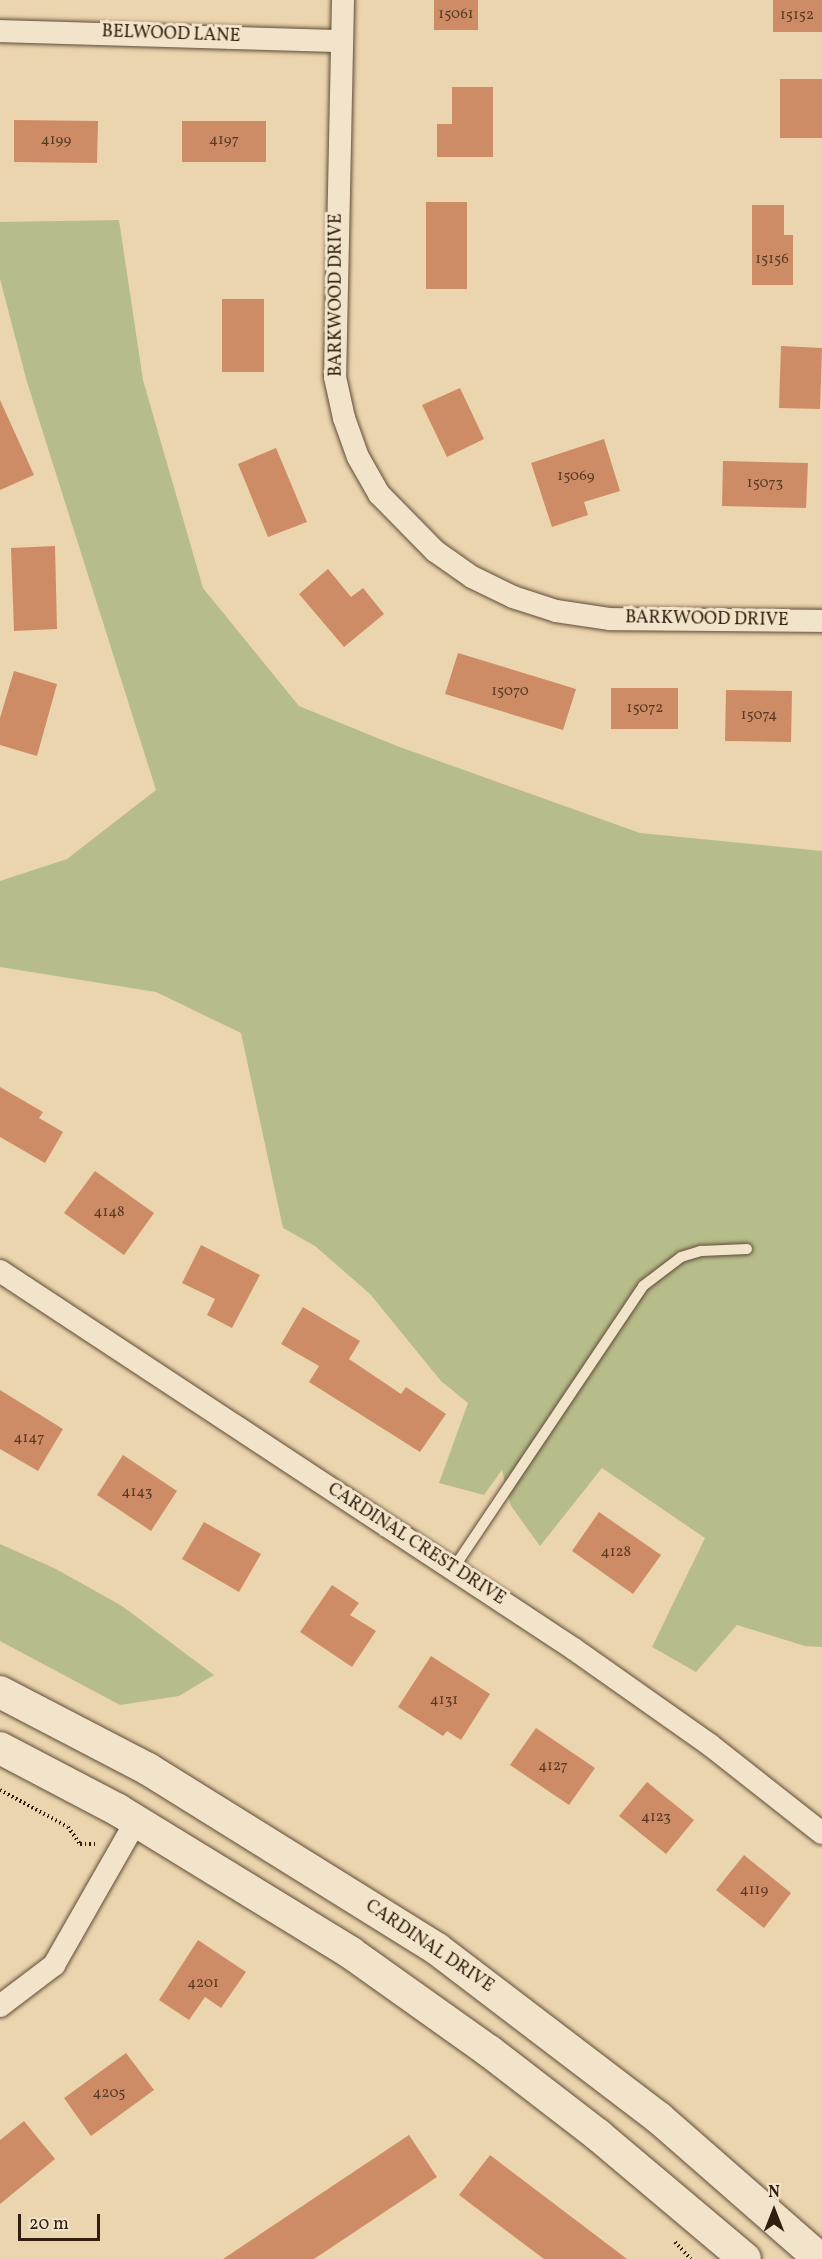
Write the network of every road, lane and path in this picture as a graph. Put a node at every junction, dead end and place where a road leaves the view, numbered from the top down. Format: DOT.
graph roads {
  1 [pos="343,0"];
  2 [pos="0,31"];
  3 [pos="342,40"];
  4 [pos="822,621"];
  5 [pos="747,1249"];
  6 [pos="0,1271"];
  7 [pos="453,1569"];
  8 [pos="0,1692"];
  9 [pos="0,1748"];
  10 [pos="0,1790"];
  11 [pos="136,1821"];
  12 [pos="822,1833"];
  13 [pos="91,1842"];
  14 [pos="0,2006"];
  15 [pos="745,2259"];
  16 [pos="820,2259"];
  1 -- 3 [label="street, BARKWOOD DRIVE"];
  2 -- 3 [label="street, BELWOOD LANE"];
  3 -- 4 [label="street, BARKWOOD DRIVE"];
  5 -- 7 [label="lane"];
  6 -- 7 [label="street, CARDINAL CREST DRIVE"];
  7 -- 12 [label="street, CARDINAL CREST DRIVE"];
  8 -- 16 [label="main road, CARDINAL DRIVE"];
  9 -- 11 [label="main road"];
  10 -- 13 [label="path"];
  11 -- 14 [label="street"];
  11 -- 15 [label="main road"];
}
